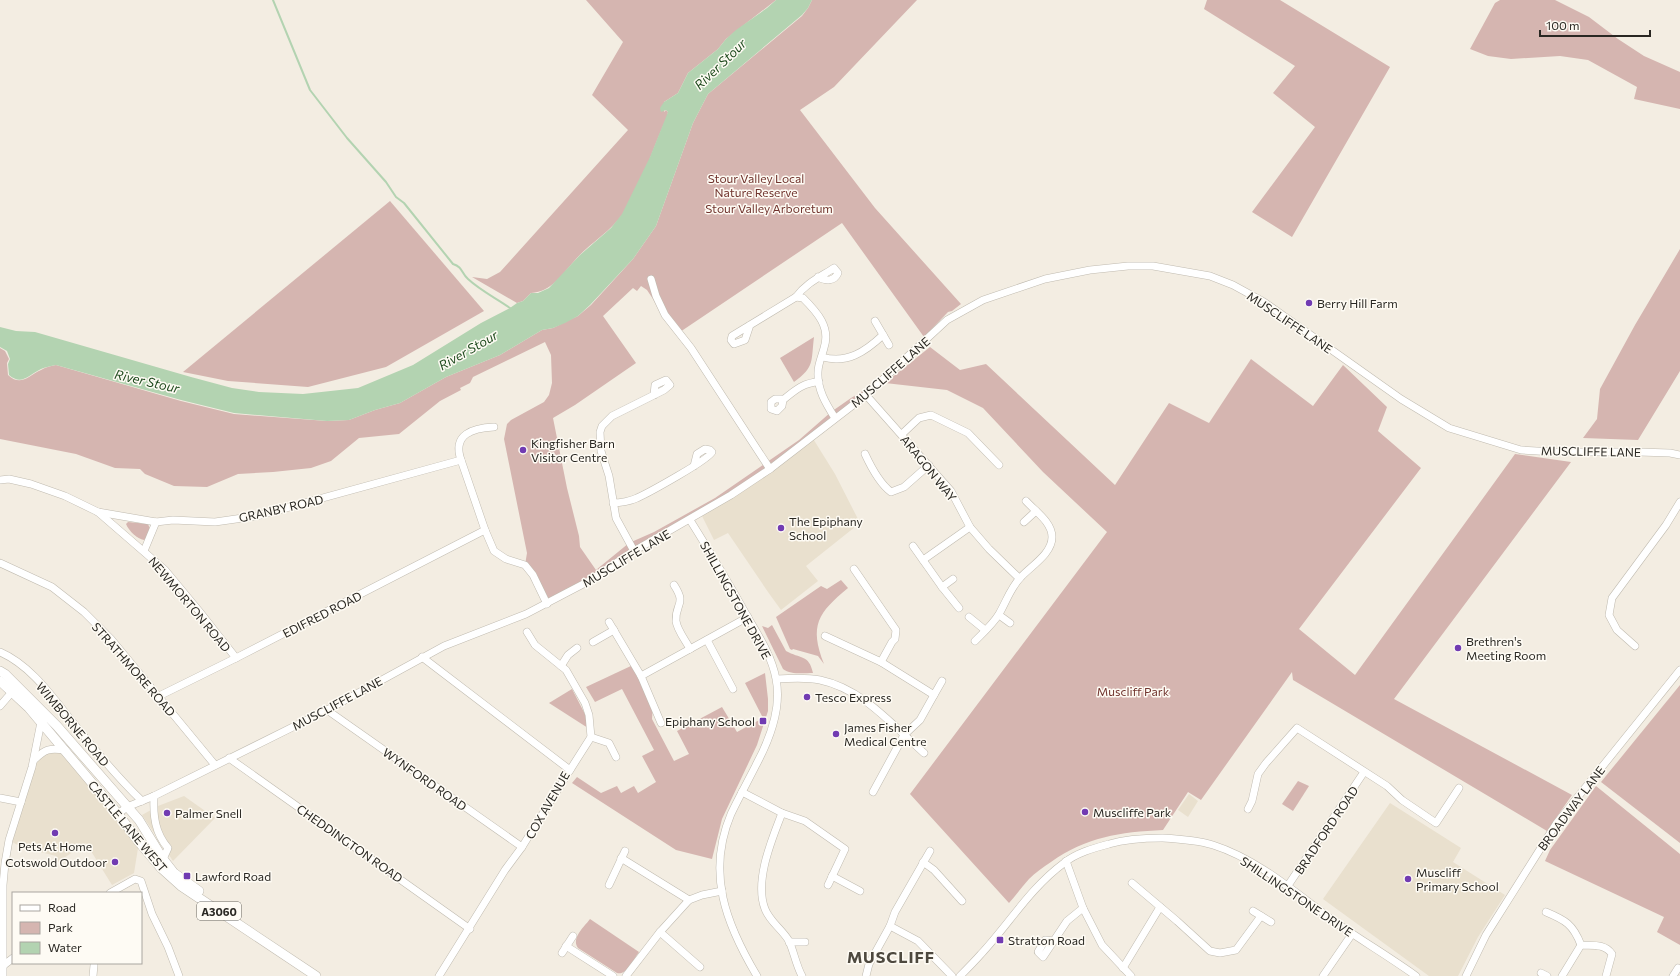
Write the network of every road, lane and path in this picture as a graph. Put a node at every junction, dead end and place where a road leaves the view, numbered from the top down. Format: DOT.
graph roads {
  1 [pos="818,277"];
  2 [pos="651,280"];
  3 [pos="796,297"];
  4 [pos="875,321"];
  5 [pos="750,326"];
  6 [pos="883,335"];
  7 [pos="889,345"];
  8 [pos="822,357"];
  9 [pos="819,382"];
  10 [pos="654,395"];
  11 [pos="866,395"];
  12 [pos="783,400"];
  13 [pos="835,418"];
  14 [pos="494,427"];
  15 [pos="902,434"];
  16 [pos="865,454"];
  17 [pos="1680,455"];
  18 [pos="460,460"];
  19 [pos="929,465"];
  20 [pos="694,466"];
  21 [pos="999,466"];
  22 [pos="770,468"];
  23 [pos="0,480"];
  24 [pos="1026,501"];
  25 [pos="1680,502"];
  26 [pos="613,503"];
  27 [pos="1036,511"];
  28 [pos="98,512"];
  29 [pos="690,520"];
  30 [pos="156,522"];
  31 [pos="1024,522"];
  32 [pos="970,527"];
  33 [pos="485,530"];
  34 [pos="913,546"];
  35 [pos="144,551"];
  36 [pos="634,551"];
  37 [pos="923,560"];
  38 [pos="0,563"];
  39 [pos="854,569"];
  40 [pos="1019,578"];
  41 [pos="953,579"];
  42 [pos="674,585"];
  43 [pos="942,587"];
  44 [pos="547,604"];
  45 [pos="959,608"];
  46 [pos="999,615"];
  47 [pos="748,617"];
  48 [pos="969,617"];
  49 [pos="609,622"];
  50 [pos="1010,622"];
  51 [pos="614,630"];
  52 [pos="985,630"];
  53 [pos="527,632"];
  54 [pos="825,636"];
  55 [pos="707,640"];
  56 [pos="975,641"];
  57 [pos="593,642"];
  58 [pos="1635,646"];
  59 [pos="577,648"];
  60 [pos="690,649"];
  61 [pos="0,652"];
  62 [pos="422,657"];
  63 [pos="236,658"];
  64 [pos="881,662"];
  65 [pos="561,666"];
  66 [pos="1680,670"];
  67 [pos="2,676"];
  68 [pos="641,676"];
  69 [pos="776,679"];
  70 [pos="942,681"];
  71 [pos="733,689"];
  72 [pos="12,692"];
  73 [pos="934,695"];
  74 [pos="159,696"];
  75 [pos="0,706"];
  76 [pos="327,710"];
  77 [pos="45,719"];
  78 [pos="661,723"];
  79 [pos="904,736"];
  80 [pos="591,737"];
  81 [pos="65,750"];
  82 [pos="924,753"];
  83 [pos="616,757"];
  84 [pos="229,758"];
  85 [pos="34,760"];
  86 [pos="215,765"];
  87 [pos="570,770"];
  88 [pos="1364,772"];
  89 [pos="1459,788"];
  90 [pos="742,792"];
  91 [pos="873,792"];
  92 [pos="154,796"];
  93 [pos="0,798"];
  94 [pos="142,801"];
  95 [pos="21,802"];
  96 [pos="127,807"];
  97 [pos="1248,809"];
  98 [pos="782,813"];
  99 [pos="118,814"];
  100 [pos="522,847"];
  101 [pos="930,851"];
  102 [pos="163,859"];
  103 [pos="1066,861"];
  104 [pos="923,862"];
  105 [pos="832,876"];
  106 [pos="1132,883"];
  107 [pos="1,885"];
  108 [pos="609,885"];
  109 [pos="828,885"];
  110 [pos="1287,887"];
  111 [pos="722,891"];
  112 [pos="860,891"];
  113 [pos="112,892"];
  114 [pos="689,900"];
  115 [pos="962,902"];
  116 [pos="1160,907"];
  117 [pos="1083,908"];
  118 [pos="1253,911"];
  119 [pos="1546,912"];
  120 [pos="1261,916"];
  121 [pos="1271,922"];
  122 [pos="890,926"];
  123 [pos="470,929"];
  124 [pos="660,932"];
  125 [pos="1352,934"];
  126 [pos="573,936"];
  127 [pos="1054,941"];
  128 [pos="789,942"];
  129 [pos="804,942"];
  130 [pos="1581,945"];
  131 [pos="566,946"];
  132 [pos="562,954"];
  133 [pos="12,959"];
  134 [pos="4,965"];
  135 [pos="94,965"];
  136 [pos="700,967"];
  137 [pos="1123,968"];
  138 [pos="1678,968"];
  139 [pos="307,973"];
  140 [pos="3,976"];
  141 [pos="93,976"];
  142 [pos="179,976"];
  143 [pos="316,976"];
  144 [pos="439,976"];
  145 [pos="612,976"];
  146 [pos="626,976"];
  147 [pos="757,976"];
  148 [pos="802,976"];
  149 [pos="866,976"];
  150 [pos="952,976"];
  151 [pos="960,976"];
  152 [pos="1131,976"];
  153 [pos="1323,976"];
  154 [pos="1416,976"];
  155 [pos="1466,976"];
  156 [pos="1562,976"];
  157 [pos="1606,976"];
  158 [pos="1673,976"];
  1 -- 3 [label="street"];
  2 -- 22 [label="street"];
  3 -- 5 [label="street"];
  3 -- 8 [label="street"];
  4 -- 6 [label="street"];
  6 -- 7 [label="street"];
  6 -- 8 [label="street"];
  8 -- 9 [label="street"];
  9 -- 12 [label="street"];
  9 -- 13 [label="street"];
  10 -- 26 [label="street"];
  11 -- 13 [label="street, MUSCLIFFE LANE"];
  11 -- 15 [label="street, ARAGON WAY"];
  11 -- 17 [label="street, MUSCLIFFE LANE"];
  13 -- 22 [label="street, MUSCLIFFE LANE"];
  14 -- 18 [label="street"];
  15 -- 19 [label="street, ARAGON WAY"];
  15 -- 21 [label="street"];
  16 -- 19 [label="street"];
  18 -- 30 [label="street, GRANBY ROAD"];
  18 -- 33 [label="street"];
  19 -- 32 [label="street, ARAGON WAY"];
  20 -- 26 [label="street"];
  22 -- 29 [label="street, MUSCLIFFE LANE"];
  23 -- 28 [label="street, NEWMORTON ROAD"];
  24 -- 27 [label="street"];
  25 -- 58 [label="street"];
  26 -- 36 [label="street"];
  27 -- 31 [label="street"];
  27 -- 40 [label="street"];
  28 -- 30 [label="street, GRANBY ROAD"];
  28 -- 35 [label="street, NEWMORTON ROAD"];
  29 -- 36 [label="street, MUSCLIFFE LANE"];
  29 -- 47 [label="street, SHILLINGSTONE DRIVE"];
  30 -- 35 [label="street, NEWMORTON ROAD"];
  32 -- 37 [label="street"];
  32 -- 40 [label="street, ARAGON WAY"];
  33 -- 44 [label="street"];
  33 -- 63 [label="street, EDIFRED ROAD"];
  34 -- 37 [label="street"];
  35 -- 63 [label="street, NEWMORTON ROAD"];
  36 -- 44 [label="street, MUSCLIFFE LANE"];
  37 -- 43 [label="street"];
  38 -- 74 [label="street, STRATHMORE ROAD"];
  39 -- 64 [label="street"];
  40 -- 46 [label="street"];
  41 -- 43 [label="street"];
  42 -- 60 [label="street"];
  43 -- 45 [label="street"];
  44 -- 62 [label="street, MUSCLIFFE LANE"];
  46 -- 50 [label="street"];
  46 -- 52 [label="street"];
  47 -- 55 [label="street"];
  47 -- 69 [label="street, SHILLINGSTONE DRIVE"];
  48 -- 52 [label="street"];
  49 -- 51 [label="street"];
  51 -- 57 [label="street"];
  51 -- 68 [label="street"];
  52 -- 56 [label="street"];
  53 -- 65 [label="street"];
  54 -- 64 [label="street"];
  55 -- 60 [label="street"];
  55 -- 71 [label="street"];
  59 -- 65 [label="street"];
  60 -- 68 [label="street"];
  61 -- 94 [label="street, WIMBORNE ROAD"];
  62 -- 76 [label="street, MUSCLIFFE LANE"];
  62 -- 87 [label="street, COX AVENUE"];
  63 -- 74 [label="street, EDIFRED ROAD"];
  64 -- 73 [label="street"];
  65 -- 80 [label="street"];
  66 -- 155 [label="street, BROADWAY LANE"];
  67 -- 72 [label="main road, WIMBORNE ROAD / A3060"];
  67 -- 77 [label="main road, WIMBORNE ROAD / A3060"];
  68 -- 78 [label="street"];
  69 -- 79 [label="street"];
  69 -- 90 [label="street, SHILLINGSTONE DRIVE"];
  70 -- 73 [label="street"];
  72 -- 75 [label="street"];
  72 -- 77 [label="main road, WIMBORNE ROAD / A3060"];
  73 -- 79 [label="street"];
  74 -- 86 [label="street, STRATHMORE ROAD"];
  76 -- 84 [label="street, MUSCLIFFE LANE"];
  76 -- 100 [label="street, WYNFORD ROAD"];
  77 -- 81 [label="main road, CASTLE LANE WEST / A3060"];
  77 -- 85 [label="street, WIMBORNE ROAD"];
  77 -- 96 [label="main road, CASTLE LANE WEST / A3060"];
  79 -- 82 [label="street"];
  79 -- 91 [label="street"];
  80 -- 83 [label="street"];
  80 -- 87 [label="street"];
  81 -- 85 [label="street"];
  81 -- 99 [label="main road, CASTLE LANE WEST / A3060"];
  84 -- 86 [label="street, MUSCLIFFE LANE"];
  84 -- 123 [label="street, CHEDDINGTON ROAD"];
  85 -- 95 [label="street, WIMBORNE ROAD"];
  86 -- 92 [label="street, MUSCLIFFE LANE"];
  87 -- 100 [label="street, COX AVENUE"];
  88 -- 89 [label="street, BRADFORD ROAD"];
  88 -- 97 [label="street, BRADFORD ROAD"];
  88 -- 110 [label="street, BRADFORD ROAD"];
  90 -- 98 [label="street"];
  90 -- 111 [label="street, SHILLINGSTONE DRIVE"];
  92 -- 94 [label="street, MUSCLIFFE LANE"];
  92 -- 102 [label="street, CASTLE LANE WEST"];
  93 -- 95 [label="street"];
  94 -- 96 [label="street, MUSCLIFFE LANE"];
  95 -- 107 [label="street, WIMBORNE ROAD"];
  96 -- 99 [label="street, MUSCLIFFE LANE"];
  96 -- 102 [label="main road, CASTLE LANE WEST / A3060"];
  98 -- 105 [label="street"];
  98 -- 128 [label="street"];
  99 -- 139 [label="main road, CASTLE LANE WEST / A3060"];
  100 -- 123 [label="street, COX AVENUE"];
  101 -- 104 [label="street"];
  102 -- 139 [label="main road, CASTLE LANE WEST / A3060"];
  103 -- 110 [label="street, SHILLINGSTONE DRIVE"];
  103 -- 117 [label="street"];
  103 -- 151 [label="street, SHILLINGSTONE DRIVE"];
  104 -- 115 [label="street"];
  104 -- 122 [label="street"];
  105 -- 109 [label="street"];
  105 -- 112 [label="street"];
  106 -- 116 [label="street"];
  107 -- 134 [label="street, WIMBORNE ROAD"];
  108 -- 114 [label="street"];
  110 -- 125 [label="street, SHILLINGSTONE DRIVE"];
  111 -- 114 [label="street"];
  111 -- 147 [label="street, SHILLINGSTONE DRIVE"];
  113 -- 142 [label="street"];
  114 -- 124 [label="street"];
  116 -- 120 [label="street"];
  116 -- 137 [label="street"];
  117 -- 127 [label="street"];
  117 -- 137 [label="street"];
  118 -- 120 [label="street"];
  119 -- 130 [label="street"];
  120 -- 121 [label="street"];
  122 -- 149 [label="street"];
  122 -- 150 [label="street"];
  123 -- 144 [label="street, COX AVENUE"];
  124 -- 136 [label="street"];
  124 -- 146 [label="street"];
  125 -- 153 [label="street"];
  125 -- 154 [label="street, SHILLINGSTONE DRIVE"];
  126 -- 131 [label="street"];
  128 -- 129 [label="street"];
  128 -- 148 [label="street"];
  130 -- 156 [label="street"];
  130 -- 157 [label="street"];
  131 -- 132 [label="street"];
  131 -- 145 [label="street"];
  133 -- 134 [label="street"];
  134 -- 140 [label="street, WIMBORNE ROAD"];
  135 -- 141 [label="street"];
  137 -- 152 [label="street"];
  138 -- 158 [label="street"];
  139 -- 143 [label="main road, CASTLE LANE WEST / A3060"];
}
